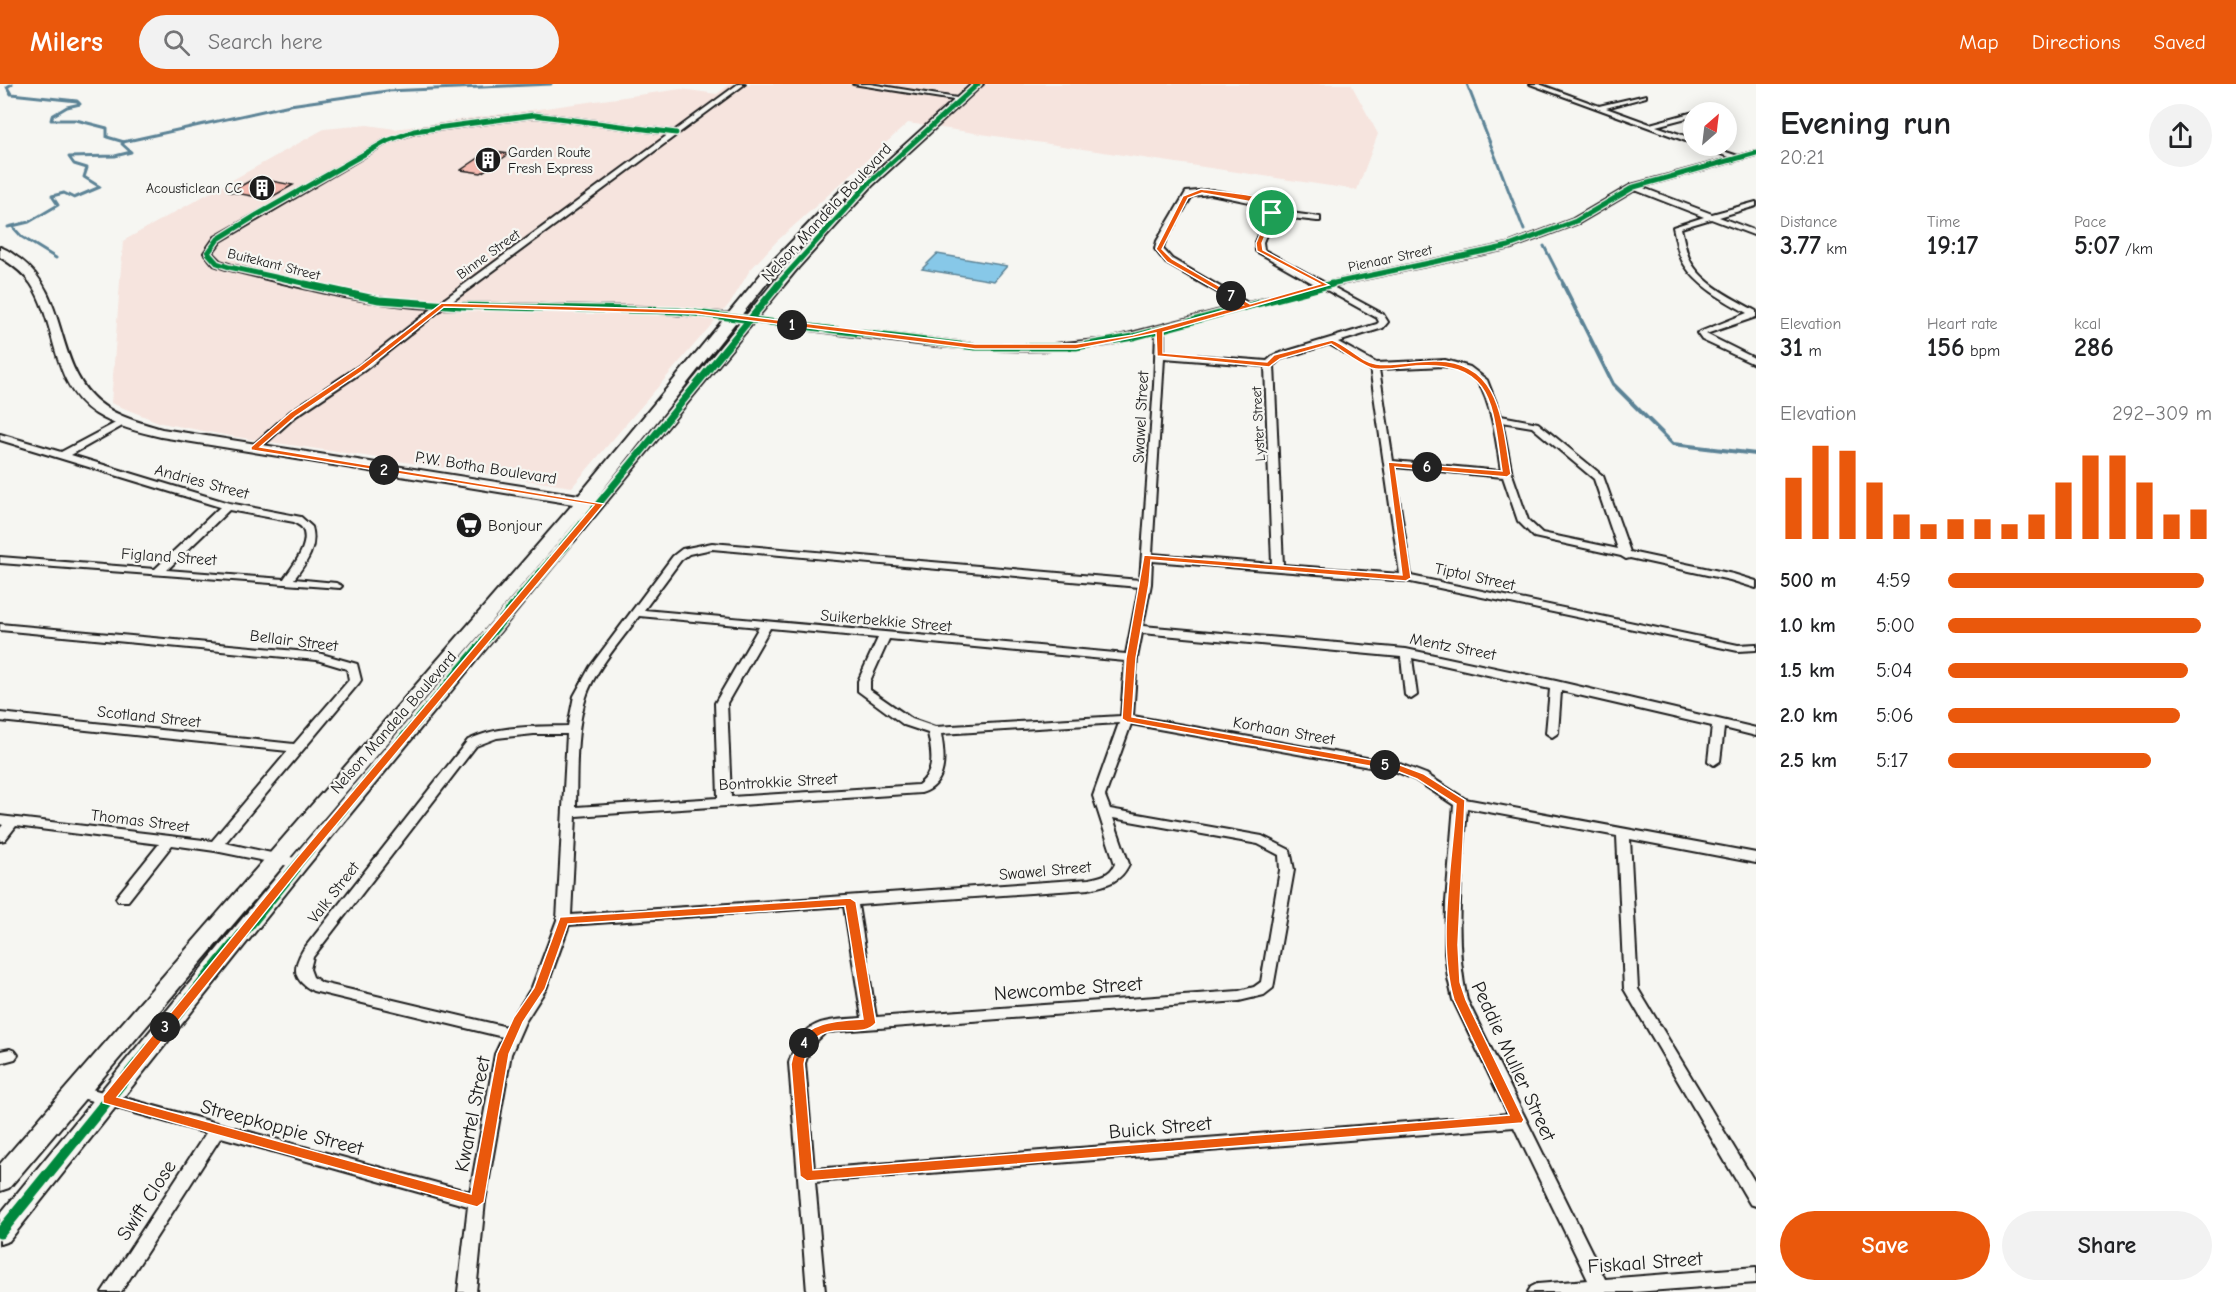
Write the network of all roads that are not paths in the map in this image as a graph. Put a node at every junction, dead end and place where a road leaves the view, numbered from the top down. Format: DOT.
graph roads {
  1 [pos="742,84"];
  2 [pos="856,84"];
  3 [pos="963,84"];
  4 [pos="978,84"];
  5 [pos="1533,84"];
  6 [pos="1644,96"];
  7 [pos="953,98"];
  8 [pos="1598,108"];
  9 [pos="1683,117"];
  10 [pos="1648,126"];
  11 [pos="676,133"];
  12 [pos="1683,138"];
  13 [pos="1756,153"];
  14 [pos="1732,156"];
  15 [pos="1738,158"];
  16 [pos="1634,187"];
  17 [pos="1756,204"];
  18 [pos="1272,213"];
  19 [pos="1710,218"];
  20 [pos="1317,219"];
  21 [pos="1756,234"];
  22 [pos="0,251"];
  23 [pos="1326,285"];
  24 [pos="442,305"];
  25 [pos="1248,306"];
  26 [pos="1756,314"];
  27 [pos="735,317"];
  28 [pos="750,319"];
  29 [pos="1160,330"];
  30 [pos="1332,342"];
  31 [pos="1160,355"];
  32 [pos="1756,362"];
  33 [pos="1269,364"];
  34 [pos="1374,366"];
  35 [pos="672,403"];
  36 [pos="1497,418"];
  37 [pos="123,422"];
  38 [pos="0,436"];
  39 [pos="254,449"];
  40 [pos="62,456"];
  41 [pos="1391,464"];
  42 [pos="1507,474"];
  43 [pos="591,502"];
  44 [pos="227,506"];
  45 [pos="1626,556"];
  46 [pos="1147,557"];
  47 [pos="0,560"];
  48 [pos="1278,568"];
  49 [pos="159,571"];
  50 [pos="1406,578"];
  51 [pos="286,582"];
  52 [pos="1145,584"];
  53 [pos="1756,585"];
  54 [pos="336,586"];
  55 [pos="495,604"];
  56 [pos="512,607"];
  57 [pos="639,613"];
  58 [pos="766,626"];
  59 [pos="0,627"];
  60 [pos="1137,629"];
  61 [pos="885,636"];
  62 [pos="1756,647"];
  63 [pos="1406,653"];
  64 [pos="1131,658"];
  65 [pos="1556,685"];
  66 [pos="430,692"];
  67 [pos="1411,695"];
  68 [pos="0,717"];
  69 [pos="1127,719"];
  70 [pos="1718,723"];
  71 [pos="573,730"];
  72 [pos="934,731"];
  73 [pos="1756,732"];
  74 [pos="1552,733"];
  75 [pos="295,748"];
  76 [pos="1714,761"];
  77 [pos="725,801"];
  78 [pos="1461,803"];
  79 [pos="571,812"];
  80 [pos="1103,812"];
  81 [pos="7,820"];
  82 [pos="1623,832"];
  83 [pos="0,837"];
  84 [pos="169,840"];
  85 [pos="214,846"];
  86 [pos="276,858"];
  87 [pos="1756,858"];
  88 [pos="299,863"];
  89 [pos="123,898"];
  90 [pos="850,902"];
  91 [pos="564,920"];
  92 [pos="870,1023"];
  93 [pos="512,1034"];
  94 [pos="77,1091"];
  95 [pos="107,1100"];
  96 [pos="1517,1120"];
  97 [pos="216,1131"];
  98 [pos="807,1176"];
  99 [pos="0,1181"];
  100 [pos="1756,1199"];
  101 [pos="477,1202"];
  102 [pos="0,1233"];
  103 [pos="1756,1275"];
  104 [pos="1600,1287"];
  105 [pos="111,1292"];
  106 [pos="467,1292"];
  107 [pos="816,1292"];
  108 [pos="1537,1292"];
  1 -- 11 [label="street, Binne Street"];
  2 -- 7 [label="street"];
  3 -- 7 [label="street, Nelson Mandela Boulevard"];
  4 -- 7 [label="street, Nelson Mandela Boulevard"];
  5 -- 8 [label="street"];
  6 -- 8 [label="street"];
  7 -- 27 [label="street, Nelson Mandela Boulevard"];
  7 -- 28 [label="street, Nelson Mandela Boulevard"];
  8 -- 10 [label="street"];
  9 -- 10 [label="street"];
  10 -- 12 [label="street"];
  11 -- 24 [label="street, Binne Street"];
  11 -- 24 [label="street, Buitekant Street"];
  13 -- 15 [label="street, Pienaar Street"];
  14 -- 15 [label="street"];
  15 -- 16 [label="street, Pienaar Street"];
  16 -- 19 [label="street"];
  16 -- 23 [label="street, Pienaar Street"];
  17 -- 19 [label="street"];
  18 -- 20 [label="street"];
  18 -- 23 [label="street"];
  18 -- 25 [label="street"];
  19 -- 21 [label="street"];
  19 -- 26 [label="street"];
  22 -- 37 [label="street, P.W. Botha Boulevard"];
  23 -- 25 [label="street, Pienaar Street"];
  23 -- 30 [label="street, Lyster Street"];
  24 -- 27 [label="street, Buitekant Street"];
  24 -- 39 [label="street, Binne Street"];
  25 -- 29 [label="street, Pienaar Street"];
  26 -- 32 [label="street"];
  27 -- 28 [label="street"];
  27 -- 35 [label="street, Nelson Mandela Boulevard"];
  28 -- 29 [label="street, Pienaar Street"];
  28 -- 35 [label="street, Nelson Mandela Boulevard"];
  29 -- 31 [label="street, Swawel Street"];
  30 -- 33 [label="street, Lyster Street"];
  30 -- 34 [label="street"];
  31 -- 33 [label="street"];
  31 -- 46 [label="street, Swawel Street"];
  33 -- 48 [label="street, Lyster Street"];
  34 -- 36 [label="street"];
  34 -- 41 [label="street"];
  35 -- 43 [label="street, Nelson Mandela Boulevard"];
  36 -- 42 [label="street"];
  36 -- 45 [label="street"];
  37 -- 39 [label="street, P.W. Botha Boulevard"];
  37 -- 40 [label="street"];
  38 -- 40 [label="street, Andries Street"];
  39 -- 43 [label="street, P.W. Botha Boulevard"];
  40 -- 44 [label="street, Andries Street"];
  41 -- 42 [label="street"];
  41 -- 50 [label="street"];
  42 -- 45 [label="street"];
  43 -- 55 [label="street, Nelson Mandela Boulevard"];
  43 -- 56 [label="street, Nelson Mandela Boulevard"];
  44 -- 49 [label="street"];
  44 -- 51 [label="street, Andries Street"];
  45 -- 53 [label="street"];
  46 -- 48 [label="street, Tiptol Street"];
  46 -- 52 [label="street, Swawel Street"];
  47 -- 49 [label="street, Figland Street"];
  48 -- 50 [label="street, Tiptol Street"];
  49 -- 51 [label="street, Figland Street"];
  50 -- 62 [label="street, Tiptol Street"];
  51 -- 54 [label="street, Figland Street"];
  52 -- 57 [label="street, Kwartel Street"];
  52 -- 60 [label="street, Swawel Street"];
  55 -- 56 [label="street"];
  55 -- 66 [label="street, Nelson Mandela Boulevard"];
  56 -- 66 [label="street, Nelson Mandela Boulevard"];
  57 -- 58 [label="street, Suikerbekkie Street"];
  57 -- 71 [label="street, Kwartel Street"];
  58 -- 61 [label="street, Suikerbekkie Street"];
  58 -- 77 [label="street"];
  59 -- 75 [label="street, Bellair Street"];
  60 -- 63 [label="street, Mentz Street"];
  60 -- 64 [label="street, Swawel Street"];
  61 -- 64 [label="street, Suikerbekkie Street"];
  61 -- 72 [label="street, Korhaan Street"];
  63 -- 65 [label="street, Mentz Street"];
  63 -- 67 [label="street"];
  64 -- 69 [label="street, Swawel Street"];
  65 -- 70 [label="street, Mentz Street"];
  65 -- 74 [label="street"];
  66 -- 86 [label="street, Nelson Mandela Boulevard"];
  66 -- 88 [label="street, Nelson Mandela Boulevard"];
  68 -- 75 [label="street, Scotland Street"];
  69 -- 72 [label="street, Korhaan Street"];
  69 -- 78 [label="street, Korhaan Street"];
  69 -- 80 [label="street, Swawel Street"];
  70 -- 73 [label="street, Mentz Street"];
  70 -- 76 [label="street"];
  71 -- 79 [label="street, Kwartel Street"];
  71 -- 93 [label="street, Valk Street"];
  72 -- 77 [label="street, Bontrokkie Street"];
  75 -- 85 [label="street, Bellair Street"];
  77 -- 79 [label="street, Bontrokkie Street"];
  78 -- 82 [label="street, Korhaan Street"];
  78 -- 96 [label="street, Peddie Muller Street"];
  79 -- 91 [label="street, Kwartel Street"];
  80 -- 90 [label="street, Swawel Street"];
  80 -- 92 [label="street, Newcombe Street"];
  81 -- 83 [label="street"];
  81 -- 84 [label="street, Thomas Street"];
  82 -- 87 [label="street, Korhaan Street"];
  82 -- 100 [label="street"];
  84 -- 85 [label="street, Thomas Street"];
  84 -- 89 [label="street"];
  85 -- 86 [label="street, Thomas Street"];
  86 -- 88 [label="street, Thomas Street"];
  86 -- 94 [label="street, Nelson Mandela Boulevard"];
  88 -- 95 [label="street, Nelson Mandela Boulevard"];
  90 -- 91 [label="street, Swawel Street"];
  90 -- 92 [label="street"];
  91 -- 93 [label="street, Kwartel Street"];
  92 -- 98 [label="street, Newcombe Street"];
  93 -- 101 [label="street, Kwartel Street"];
  94 -- 95 [label="street, Streepkoppie Street"];
  94 -- 99 [label="street, Nelson Mandela Boulevard"];
  95 -- 97 [label="street, Streepkoppie Street"];
  95 -- 102 [label="street, Nelson Mandela Boulevard"];
  96 -- 98 [label="street, Buick Street"];
  96 -- 104 [label="street, Peddie Muller Street"];
  97 -- 101 [label="street, Streepkoppie Street"];
  97 -- 105 [label="street, Swift Close"];
  98 -- 107 [label="street, Newcombe Street"];
  101 -- 106 [label="street, Kwartel Street"];
  103 -- 104 [label="street, Fiskaal Street"];
  104 -- 108 [label="street, Fiskaal Street"];
}
